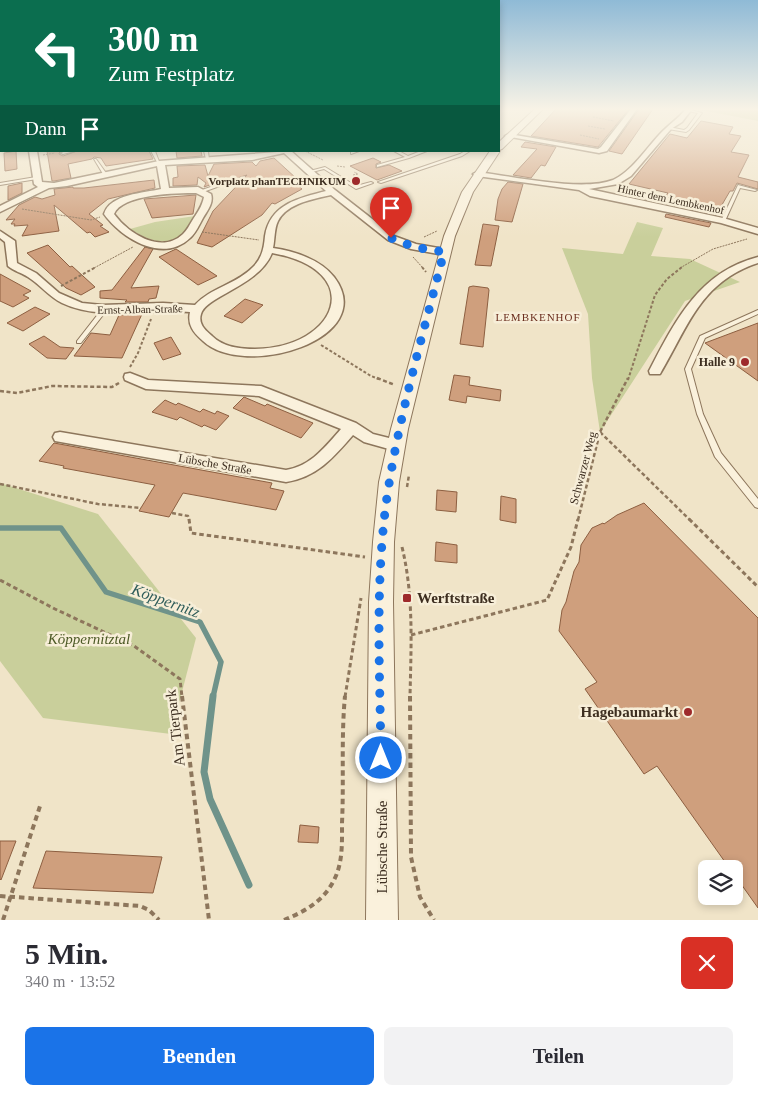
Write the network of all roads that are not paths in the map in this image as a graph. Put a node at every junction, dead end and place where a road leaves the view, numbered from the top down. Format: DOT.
graph roads {
  1 [pos="68,152"];
  2 [pos="154,152"];
  3 [pos="277,152"];
  4 [pos="287,152"];
  5 [pos="398,152"];
  6 [pos="422,152"];
  7 [pos="466,152"];
  8 [pos="494,152"];
  9 [pos="648,152"];
  10 [pos="63,153"];
  11 [pos="33,154"];
  12 [pos="207,155"];
  13 [pos="408,157"];
  14 [pos="96,160"];
  15 [pos="160,163"];
  16 [pos="378,166"];
  17 [pos="308,172"];
  18 [pos="104,174"];
  19 [pos="477,174"];
  20 [pos="36,178"];
  21 [pos="229,182"];
  22 [pos="380,182"];
  23 [pos="371,183"];
  24 [pos="0,184"];
  25 [pos="46,186"];
  26 [pos="581,188"];
  27 [pos="755,190"];
  28 [pos="164,191"];
  29 [pos="201,191"];
  30 [pos="332,192"];
  31 [pos="2,208"];
  32 [pos="722,221"];
  33 [pos="758,231"];
  34 [pos="0,234"];
  35 [pos="269,246"];
  36 [pos="444,252"];
  37 [pos="758,260"];
  38 [pos="198,309"];
  39 [pos="104,310"];
  40 [pos="758,312"];
  41 [pos="79,342"];
  42 [pos="655,371"];
  43 [pos="130,377"];
  44 [pos="351,427"];
  45 [pos="60,437"];
  46 [pos="396,445"];
  47 [pos="758,505"];
  48 [pos="382,920"];
  1 -- 10 [label="lane"];
  2 -- 15 [label="lane"];
  3 -- 12 [label="street"];
  4 -- 17 [label="street"];
  5 -- 13 [label="lane"];
  6 -- 13 [label="lane"];
  7 -- 22 [label="lane"];
  8 -- 19 [label="street, Lübsche Straße"];
  9 -- 26 [label="street, Hinter dem Lembkenhof"];
  11 -- 20 [label="street"];
  12 -- 15 [label="street"];
  13 -- 16 [label="lane"];
  14 -- 18 [label="lane"];
  15 -- 18 [label="street"];
  15 -- 28 [label="street"];
  17 -- 23 [label="lane"];
  17 -- 30 [label="street"];
  18 -- 25 [label="street"];
  19 -- 26 [label="street, Hinter dem Lembkenhof"];
  19 -- 36 [label="street, Lübsche Straße"];
  20 -- 24 [label="lane"];
  20 -- 25 [label="street"];
  21 -- 29 [label="lane"];
  25 -- 31 [label="street"];
  26 -- 32 [label="street, Hinter dem Lembkenhof"];
  27 -- 32 [label="lane"];
  28 -- 29 [label="street"];
  28 -- 29 [label="street"];
  30 -- 35 [label="street"];
  30 -- 36 [label="street"];
  32 -- 33 [label="street, Hinter dem Lembkenhof"];
  34 -- 39 [label="street, Ernst-Alban-Straße"];
  35 -- 38 [label="street"];
  35 -- 38 [label="street"];
  36 -- 46 [label="street, Lübsche Straße"];
  37 -- 42 [label="street"];
  38 -- 39 [label="street, Ernst-Alban-Straße"];
  39 -- 41 [label="lane"];
  40 -- 47 [label="lane"];
  43 -- 44 [label="street"];
  44 -- 45 [label="street, Lübsche Straße"];
  44 -- 46 [label="street"];
  46 -- 48 [label="street, Lübsche Straße"];
}
